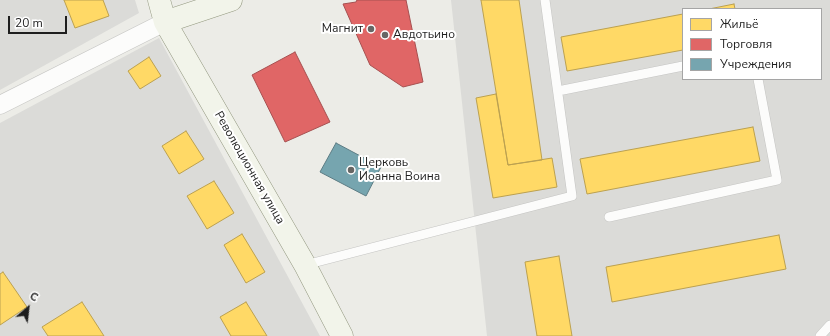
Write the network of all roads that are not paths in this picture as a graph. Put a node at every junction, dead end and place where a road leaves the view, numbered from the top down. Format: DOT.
graph roads {
  1 [pos="159,0"];
  2 [pos="231,0"];
  3 [pos="545,0"];
  4 [pos="165,22"];
  5 [pos="682,66"];
  6 [pos="758,80"];
  7 [pos="558,91"];
  8 [pos="0,105"];
  9 [pos="609,217"];
  10 [pos="305,265"];
  11 [pos="830,325"];
  12 [pos="342,336"];
  13 [pos="820,336"];
  1 -- 4 [label="main road, Революционная улица"];
  2 -- 4 [label="main road"];
  3 -- 7 [label="lane"];
  4 -- 8 [label="street"];
  4 -- 10 [label="main road, Революционная улица"];
  5 -- 7 [label="lane"];
  6 -- 9 [label="lane"];
  7 -- 10 [label="lane"];
  10 -- 12 [label="main road, Революционная улица"];
  11 -- 13 [label="lane"];
}
